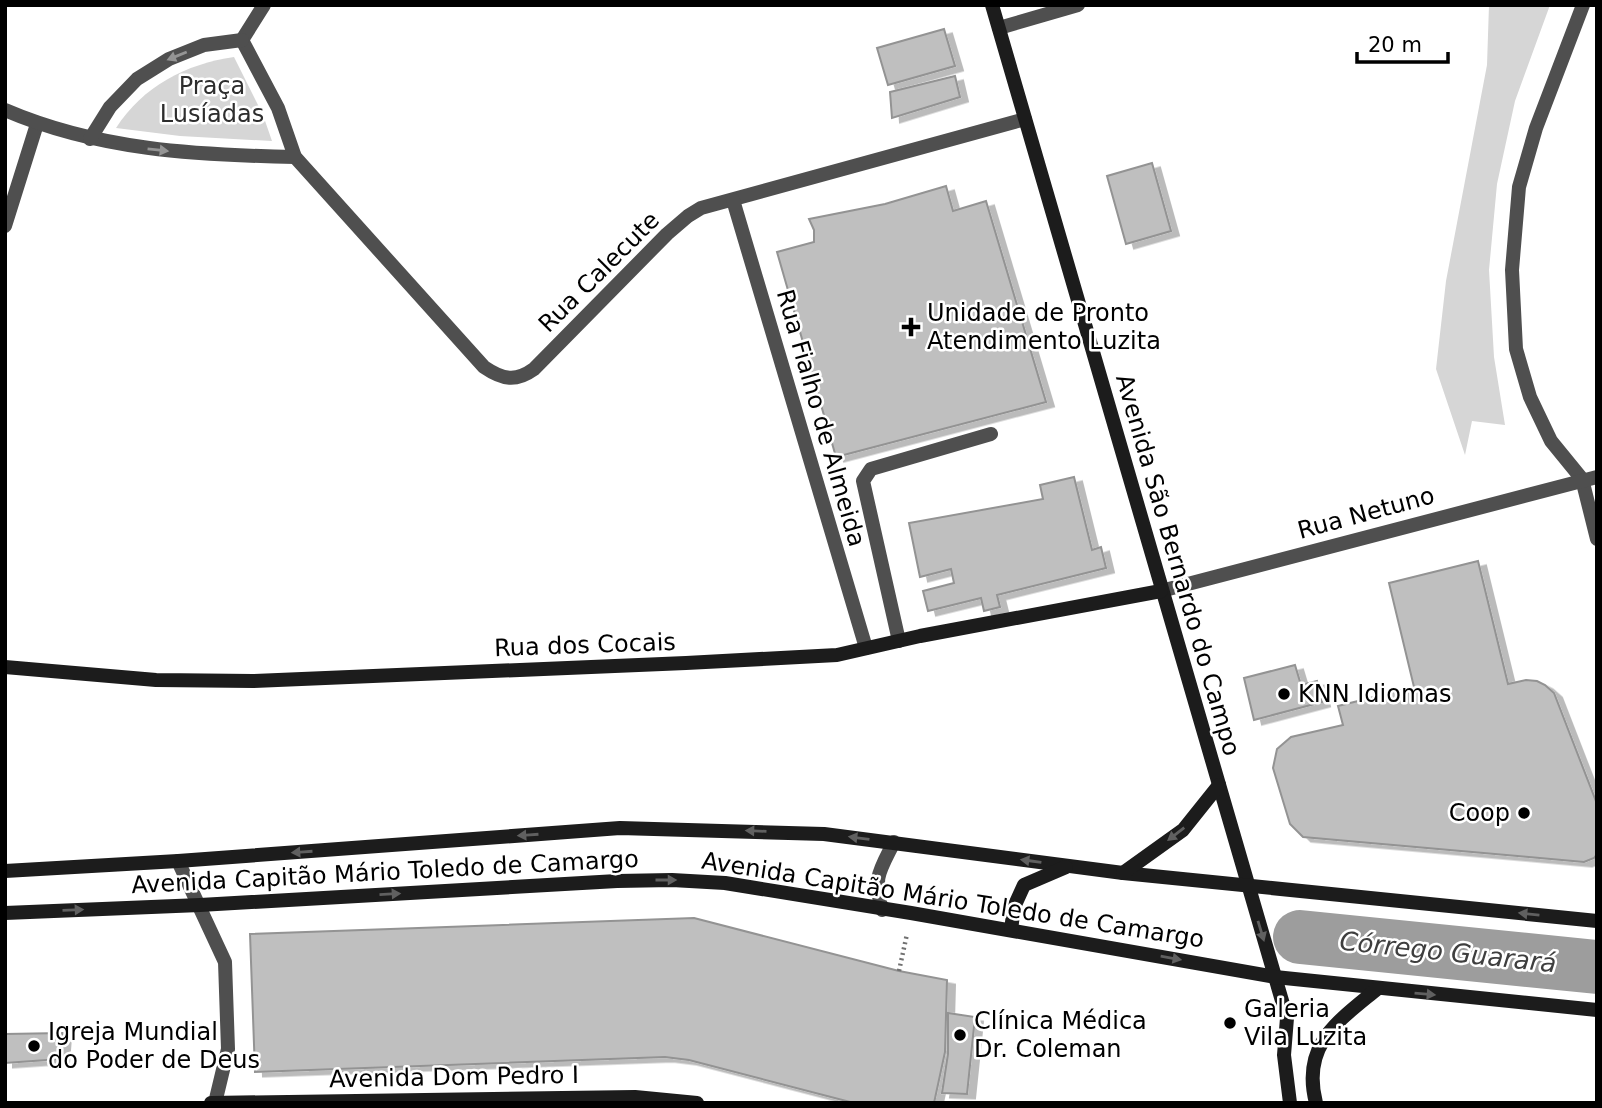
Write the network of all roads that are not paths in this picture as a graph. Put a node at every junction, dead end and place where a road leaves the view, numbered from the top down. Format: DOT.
graph roads {
  1 [pos="264,5"];
  2 [pos="992,5"];
  3 [pos="1078,5"];
  4 [pos="1583,5"];
  5 [pos="999,28"];
  6 [pos="242,40"];
  7 [pos="5,110"];
  8 [pos="1025,119"];
  9 [pos="37,124"];
  10 [pos="90,139"];
  11 [pos="295,158"];
  12 [pos="733,200"];
  13 [pos="5,226"];
  14 [pos="990,434"];
  15 [pos="1590,478"];
  16 [pos="1597,539"];
  17 [pos="1161,591"];
  18 [pos="899,641"];
  19 [pos="866,648"];
  20 [pos="5,667"];
  21 [pos="1219,786"];
  22 [pos="894,842"];
  23 [pos="178,861"];
  24 [pos="1070,866"];
  25 [pos="5,870"];
  26 [pos="1123,873"];
  27 [pos="1248,885"];
  28 [pos="200,905"];
  29 [pos="882,910"];
  30 [pos="5,913"];
  31 [pos="1597,921"];
  32 [pos="1011,930"];
  33 [pos="1275,977"];
  34 [pos="1377,989"];
  35 [pos="1597,1010"];
  36 [pos="213,1103"];
  37 [pos="697,1103"];
  38 [pos="1290,1103"];
  39 [pos="1317,1103"];
  1 -- 6 [label="street"];
  2 -- 5 [label="main road, Avenida São Bernardo do Campo"];
  3 -- 5 [label="street"];
  4 -- 15 [label="street"];
  5 -- 8 [label="main road, Avenida São Bernardo do Campo"];
  6 -- 10 [label="street, one-way"];
  6 -- 11 [label="street"];
  7 -- 9 [label="street"];
  8 -- 12 [label="street, Rua Calecute"];
  8 -- 17 [label="main road, Avenida São Bernardo do Campo"];
  9 -- 10 [label="street"];
  9 -- 13 [label="street"];
  10 -- 11 [label="street, one-way"];
  11 -- 12 [label="street, Rua Calecute"];
  12 -- 19 [label="street, Rua Fialho de Almeida"];
  14 -- 18 [label="street"];
  15 -- 16 [label="street"];
  15 -- 17 [label="street, Rua Netuno"];
  17 -- 18 [label="main road, Rua dos Cocais"];
  17 -- 21 [label="main road, Avenida São Bernardo do Campo"];
  18 -- 19 [label="main road, Rua dos Cocais"];
  19 -- 20 [label="main road, Rua dos Cocais"];
  21 -- 26 [label="main road, one-way"];
  21 -- 27 [label="main road, Avenida São Bernardo do Campo"];
  22 -- 23 [label="main road, Avenida Capitão Mário Toledo de Camargo, one-way"];
  24 -- 22 [label="main road, Avenida Capitão Mário Toledo de Camargo, one-way"];
  22 -- 29 [label="street"];
  23 -- 25 [label="main road, Avenida Capitão Mário Toledo de Camargo"];
  23 -- 28 [label="street"];
  24 -- 26 [label="main road, Avenida Capitão Mário Toledo de Camargo"];
  24 -- 32 [label="main road"];
  26 -- 27 [label="main road, Avenida Capitão Mário Toledo de Camargo"];
  31 -- 27 [label="main road, Avenida Capitão Mário Toledo de Camargo, one-way"];
  27 -- 33 [label="main road, Avenida São Bernardo do Campo, one-way"];
  28 -- 29 [label="main road, Avenida Capitão Mário Toledo de Camargo, one-way"];
  30 -- 28 [label="main road, Avenida Capitão Mário Toledo de Camargo, one-way"];
  28 -- 36 [label="street"];
  29 -- 32 [label="main road, Avenida Capitão Mário Toledo de Camargo"];
  32 -- 33 [label="main road, Avenida Capitão Mário Toledo de Camargo, one-way"];
  33 -- 34 [label="main road, Avenida Capitão Mário Toledo de Camargo"];
  33 -- 38 [label="main road, Avenida São Bernardo do Campo"];
  34 -- 35 [label="main road, Avenida Capitão Mário Toledo de Camargo, one-way"];
  34 -- 39 [label="main road"];
  36 -- 37 [label="main road, Avenida Dom Pedro I"];
}
